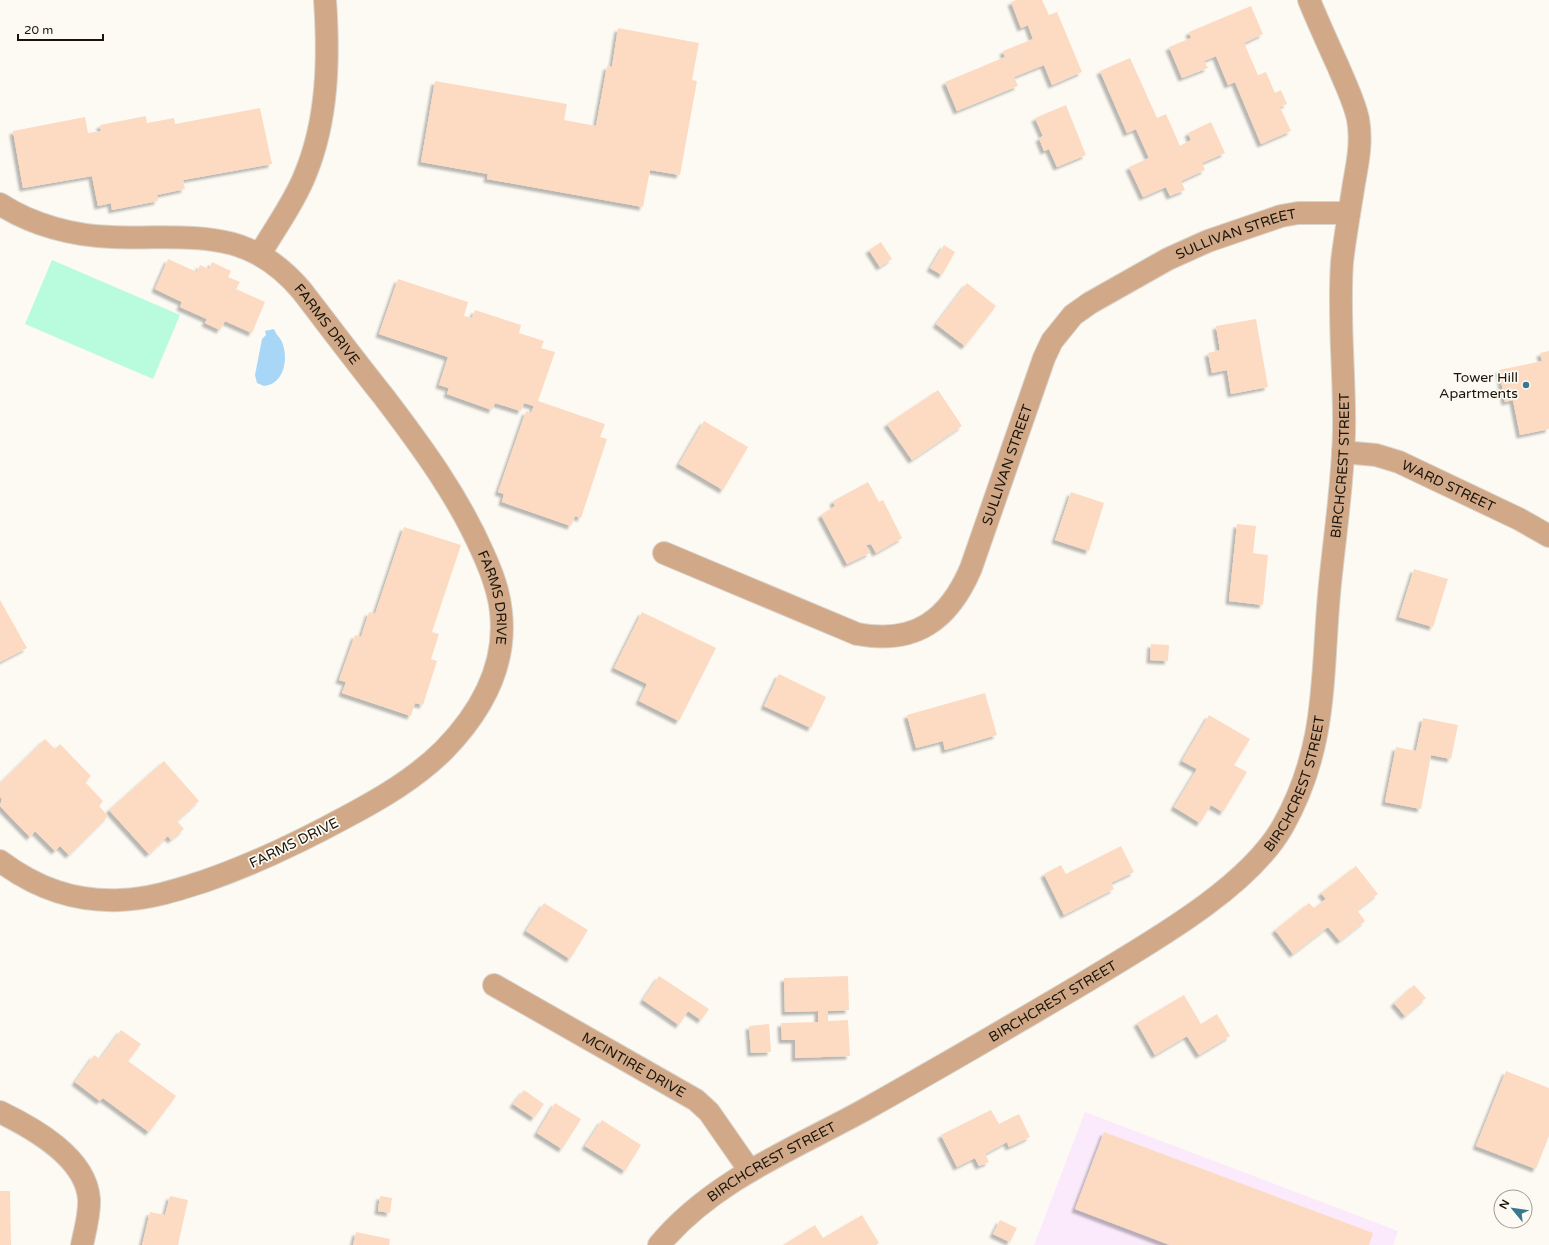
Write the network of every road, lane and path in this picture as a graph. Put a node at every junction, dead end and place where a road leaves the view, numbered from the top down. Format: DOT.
graph roads {
  1 [pos="325,0"];
  2 [pos="1309,0"];
  3 [pos="0,204"];
  4 [pos="1349,213"];
  5 [pos="260,254"];
  6 [pos="1343,452"];
  7 [pos="1549,536"];
  8 [pos="664,553"];
  9 [pos="0,861"];
  10 [pos="494,984"];
  11 [pos="0,1112"];
  12 [pos="750,1171"];
  13 [pos="82,1245"];
  14 [pos="659,1245"];
  1 -- 5 [label="street"];
  2 -- 4 [label="street, BIRCHCREST STREET"];
  3 -- 5 [label="street, FARMS DRIVE"];
  4 -- 6 [label="street, BIRCHCREST STREET"];
  4 -- 8 [label="street, SULLIVAN STREET"];
  5 -- 9 [label="street, FARMS DRIVE"];
  6 -- 7 [label="street, WARD STREET"];
  6 -- 12 [label="street, BIRCHCREST STREET"];
  10 -- 12 [label="street, MCINTIRE DRIVE"];
  11 -- 13 [label="street"];
  12 -- 14 [label="street, BIRCHCREST STREET"];
}
